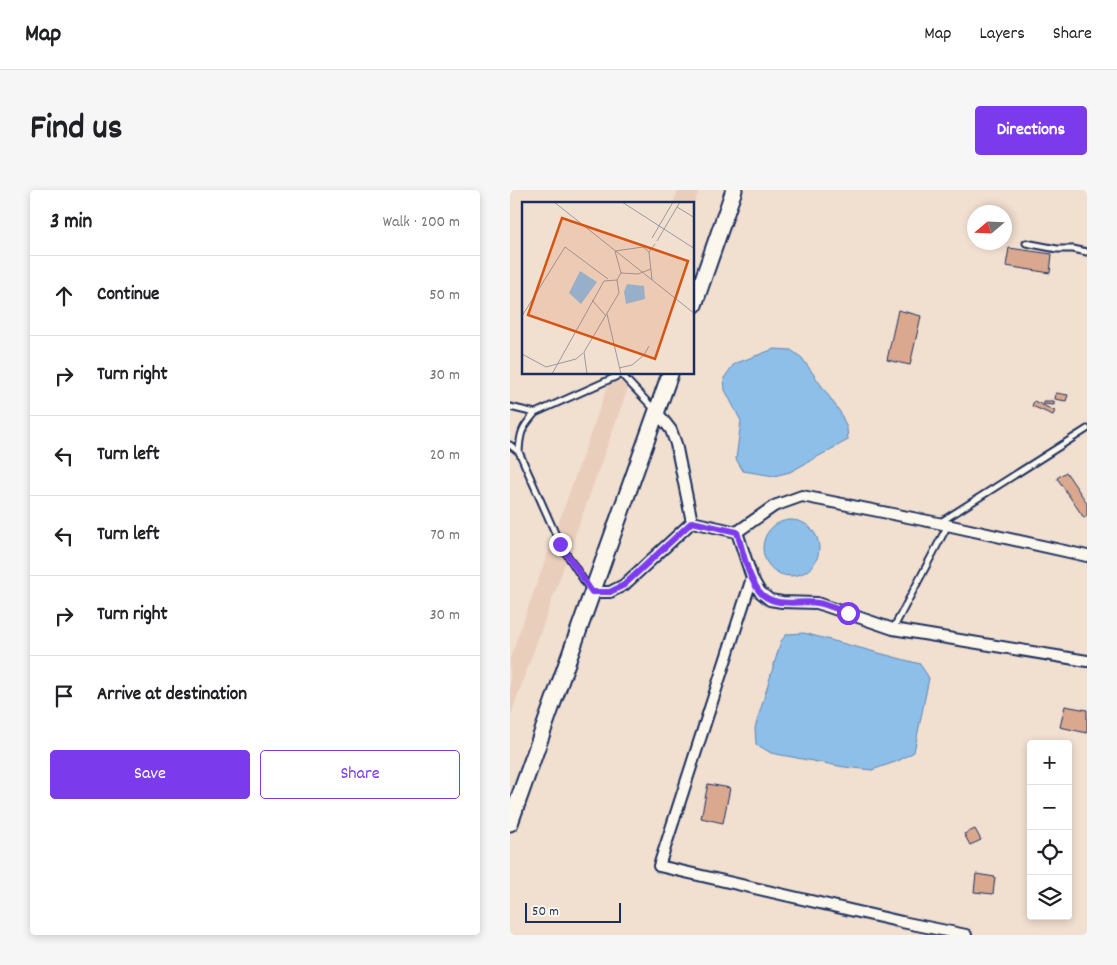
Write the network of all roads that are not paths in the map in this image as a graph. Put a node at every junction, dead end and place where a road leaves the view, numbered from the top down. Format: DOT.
graph roads {
  1 [pos="734,190"];
  2 [pos="1026,243"];
  3 [pos="1087,252"];
  4 [pos="695,302"];
  5 [pos="619,375"];
  6 [pos="622,375"];
  7 [pos="670,375"];
  8 [pos="510,407"];
  9 [pos="656,412"];
  10 [pos="535,414"];
  11 [pos="1087,429"];
  12 [pos="510,444"];
  13 [pos="519,452"];
  14 [pos="692,522"];
  15 [pos="943,524"];
  16 [pos="737,532"];
  17 [pos="1087,556"];
  18 [pos="752,578"];
  19 [pos="592,592"];
  20 [pos="892,629"];
  21 [pos="1087,661"];
  22 [pos="510,823"];
  23 [pos="966,935"];
  1 -- 4 [label="main road"];
  2 -- 3 [label="lane"];
  5 -- 10 [label="lane"];
  6 -- 9 [label="lane"];
  7 -- 9 [label="main road"];
  8 -- 10 [label="lane"];
  9 -- 14 [label="street"];
  9 -- 19 [label="main road"];
  10 -- 13 [label="lane"];
  11 -- 15 [label="lane"];
  12 -- 13 [label="lane"];
  13 -- 19 [label="lane"];
  14 -- 16 [label="street"];
  14 -- 19 [label="street"];
  15 -- 16 [label="street"];
  15 -- 17 [label="street"];
  15 -- 20 [label="lane"];
  16 -- 18 [label="street"];
  18 -- 20 [label="street"];
  18 -- 23 [label="street"];
  19 -- 22 [label="main road"];
  20 -- 21 [label="street"];
}
